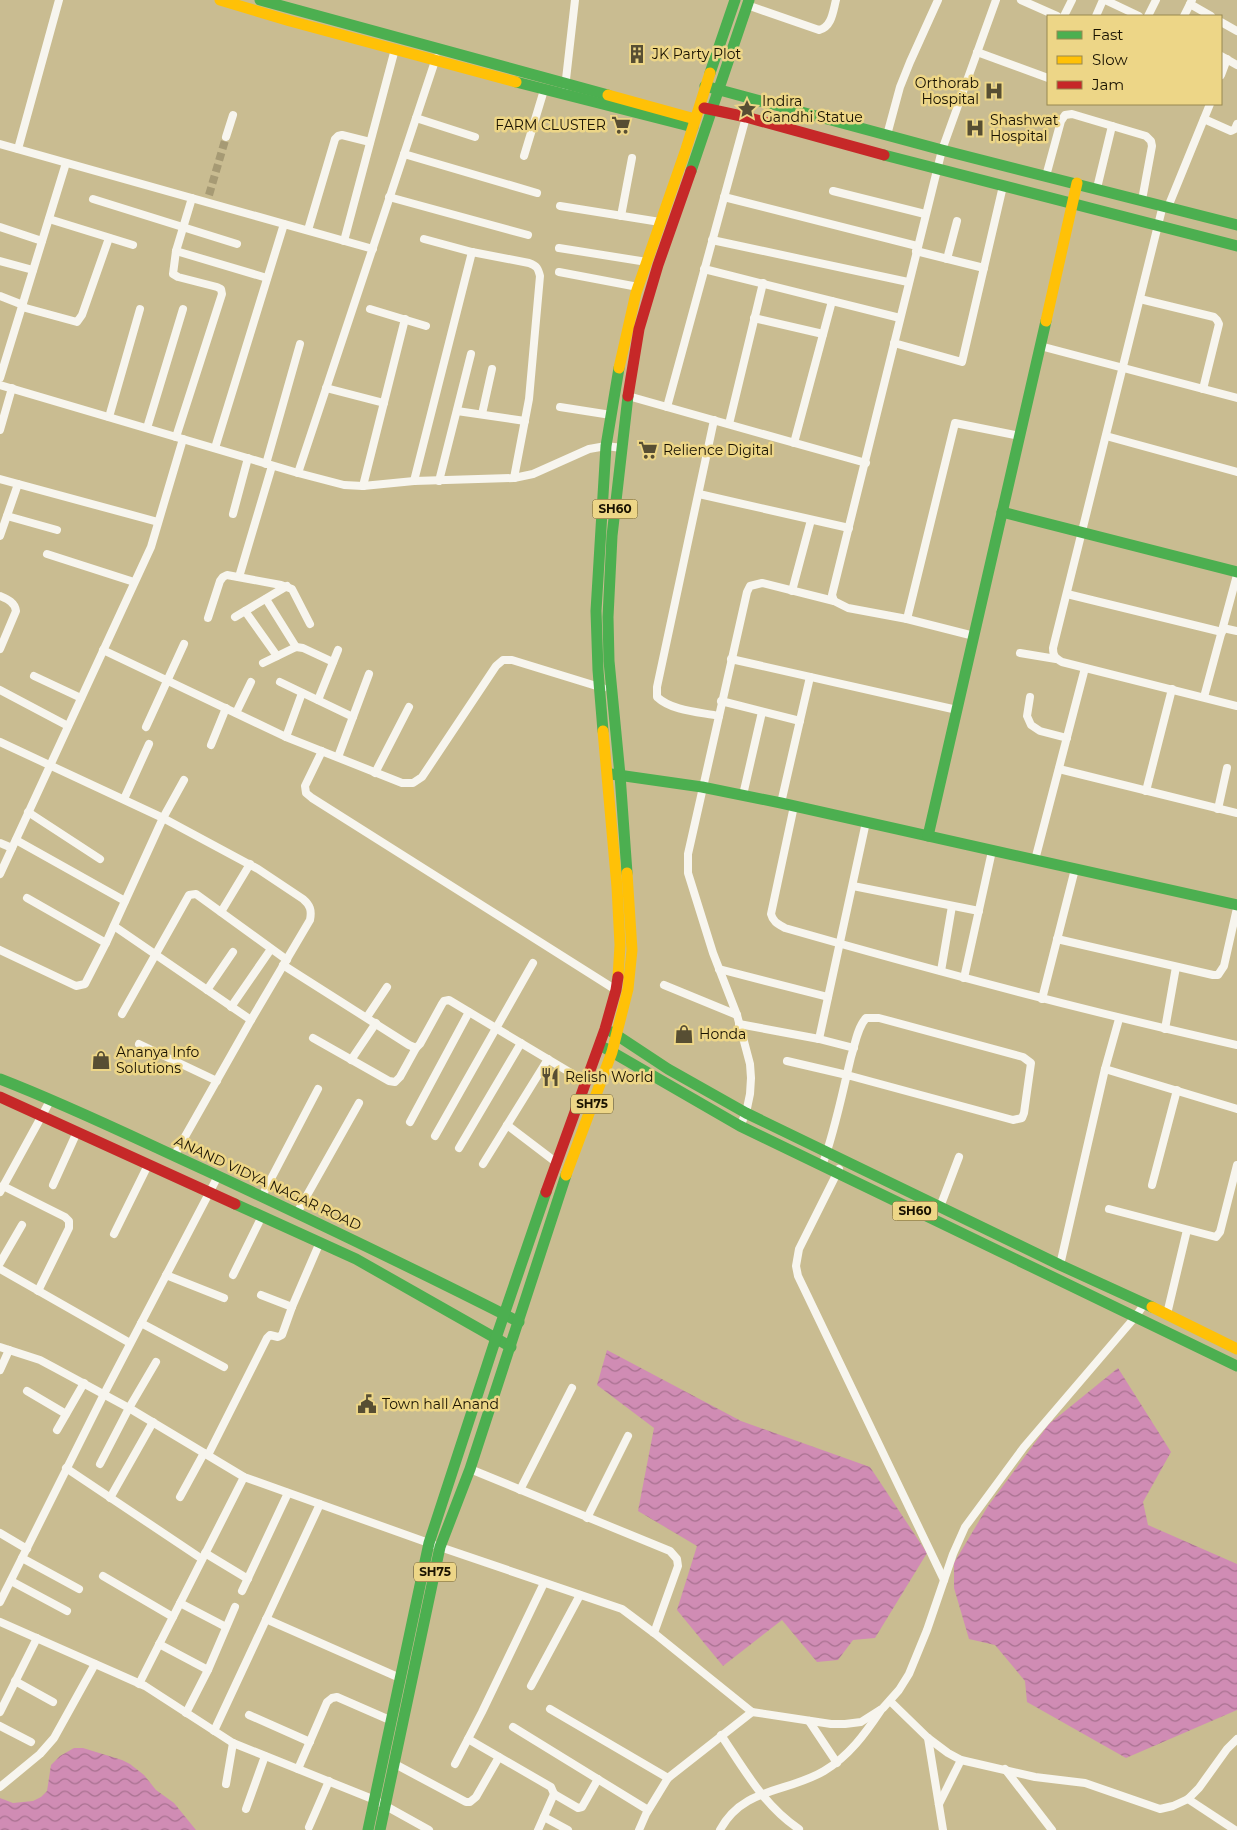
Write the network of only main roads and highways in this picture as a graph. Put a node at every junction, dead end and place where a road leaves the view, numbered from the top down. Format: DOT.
graph roads {
  1 [pos="220,0"];
  2 [pos="260,0"];
  3 [pos="735,0"];
  4 [pos="748,2"];
  5 [pos="437,54"];
  6 [pos="705,86"];
  7 [pos="565,89"];
  8 [pos="719,90"];
  9 [pos="698,106"];
  10 [pos="712,109"];
  11 [pos="694,123"];
  12 [pos="1077,183"];
  13 [pos="1073,203"];
  14 [pos="1237,225"];
  15 [pos="1237,246"];
  16 [pos="1002,512"];
  17 [pos="1237,574"];
  18 [pos="607,773"];
  19 [pos="620,775"];
  20 [pos="928,836"];
  21 [pos="1237,907"];
  22 [pos="605,1029"];
  23 [pos="617,1036"];
  24 [pos="600,1045"];
  25 [pos="612,1052"];
  26 [pos="0,1078"];
  27 [pos="0,1097"];
  28 [pos="504,1314"];
  29 [pos="519,1322"];
  30 [pos="496,1338"];
  31 [pos="510,1347"];
  32 [pos="1237,1349"];
  33 [pos="1237,1366"];
  34 [pos="435,1545"];
  35 [pos="380,1802"];
  36 [pos="368,1830"];
  37 [pos="380,1830"];
  1 -- 5 [label="main road"];
  2 -- 5 [label="main road"];
  3 -- 6 [label="main road, SH60"];
  4 -- 8 [label="main road, SH60"];
  5 -- 7 [label="main road"];
  5 -- 7 [label="main road"];
  6 -- 8 [label="main road"];
  6 -- 9 [label="main road, SH60"];
  7 -- 11 [label="main road"];
  8 -- 10 [label="main road, SH60"];
  8 -- 12 [label="main road"];
  9 -- 10 [label="main road"];
  9 -- 11 [label="main road, SH60"];
  10 -- 13 [label="main road"];
  10 -- 19 [label="main road, SH60"];
  11 -- 18 [label="main road, SH60"];
  12 -- 13 [label="main road"];
  12 -- 14 [label="main road"];
  13 -- 15 [label="main road"];
  13 -- 16 [label="main road"];
  16 -- 17 [label="main road"];
  16 -- 20 [label="main road"];
  18 -- 19 [label="main road"];
  18 -- 22 [label="main road, SH60"];
  19 -- 20 [label="main road"];
  19 -- 23 [label="main road, SH60"];
  20 -- 21 [label="main road"];
  22 -- 23 [label="main road, SH60"];
  22 -- 24 [label="main road, SH75"];
  23 -- 25 [label="main road, SH75"];
  23 -- 32 [label="main road, SH60"];
  24 -- 25 [label="main road, SH60"];
  24 -- 28 [label="main road, SH75"];
  25 -- 29 [label="main road, SH75"];
  25 -- 33 [label="main road, SH60"];
  26 -- 28 [label="main road, ANAND VIDYA NAGAR ROAD"];
  27 -- 30 [label="main road"];
  28 -- 29 [label="main road, ANAND VIDYA NAGAR ROAD"];
  28 -- 30 [label="main road, SH75"];
  29 -- 31 [label="main road, SH75"];
  30 -- 31 [label="main road"];
  30 -- 34 [label="main road, SH75"];
  31 -- 34 [label="main road, SH75"];
  34 -- 35 [label="main road, SH75"];
  34 -- 35 [label="main road, SH75"];
  35 -- 36 [label="main road, SH75"];
  35 -- 37 [label="main road, SH75"];
}
